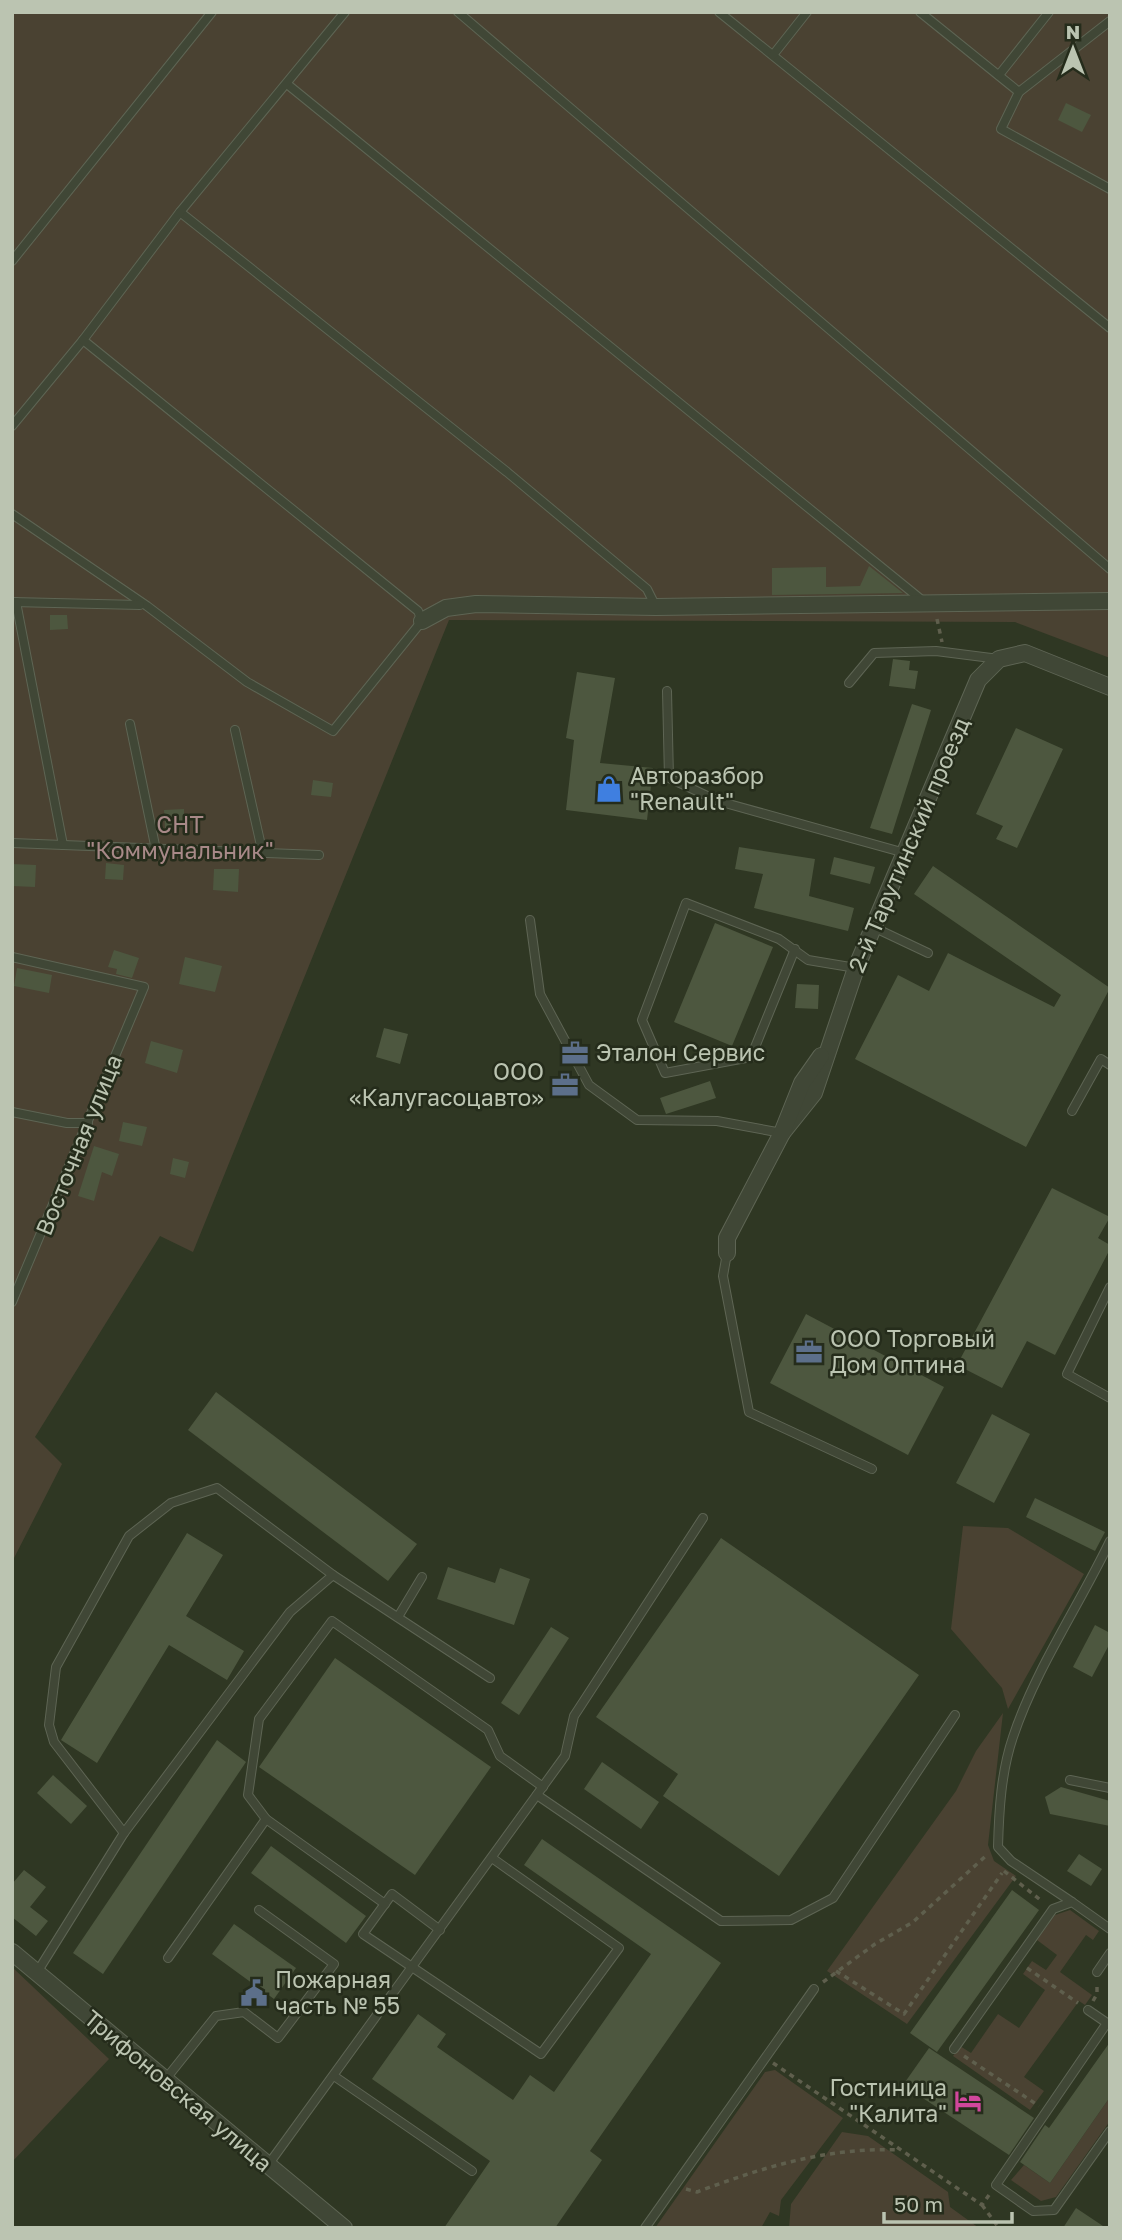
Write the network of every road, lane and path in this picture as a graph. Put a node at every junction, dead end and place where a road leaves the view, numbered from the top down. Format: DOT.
graph roads {
  1 [pos="212,12"];
  2 [pos="345,12"];
  3 [pos="458,12"];
  4 [pos="719,12"];
  5 [pos="807,12"];
  6 [pos="920,12"];
  7 [pos="1049,12"];
  8 [pos="1110,21"];
  9 [pos="773,55"];
  10 [pos="999,75"];
  11 [pos="287,84"];
  12 [pos="1019,92"];
  13 [pos="1110,189"];
  14 [pos="180,212"];
  15 [pos="12,261"];
  16 [pos="1110,328"];
  17 [pos="83,340"];
  18 [pos="12,426"];
  19 [pos="12,514"];
  20 [pos="1110,569"];
  21 [pos="1110,601"];
  22 [pos="14,602"];
  23 [pos="140,605"];
  24 [pos="928,605"];
  25 [pos="656,607"];
  26 [pos="422,621"];
  27 [pos="999,659"];
  28 [pos="849,683"];
  29 [pos="1110,687"];
  30 [pos="667,691"];
  31 [pos="130,724"];
  32 [pos="235,730"];
  33 [pos="12,843"];
  34 [pos="63,845"];
  35 [pos="156,850"];
  36 [pos="262,850"];
  37 [pos="905,853"];
  38 [pos="320,855"];
  39 [pos="530,920"];
  40 [pos="873,927"];
  41 [pos="795,949"];
  42 [pos="928,953"];
  43 [pos="12,957"];
  44 [pos="856,968"];
  45 [pos="1110,1065"];
  46 [pos="1073,1111"];
  47 [pos="12,1112"];
  48 [pos="88,1123"];
  49 [pos="782,1133"];
  50 [pos="727,1253"];
  51 [pos="1110,1287"];
  52 [pos="12,1303"];
  53 [pos="1110,1398"];
  54 [pos="872,1469"];
  55 [pos="703,1518"];
  56 [pos="1110,1541"];
  57 [pos="332,1574"];
  58 [pos="422,1577"];
  59 [pos="398,1617"];
  60 [pos="490,1678"];
  61 [pos="956,1714"];
  62 [pos="1070,1780"];
  63 [pos="543,1787"];
  64 [pos="1110,1788"];
  65 [pos="537,1795"];
  66 [pos="266,1819"];
  67 [pos="124,1833"];
  68 [pos="998,1847"];
  69 [pos="492,1858"];
  70 [pos="1002,1873"];
  71 [pos="1073,1902"];
  72 [pos="385,1904"];
  73 [pos="259,1910"];
  74 [pos="1110,1929"];
  75 [pos="440,1930"];
  76 [pos="12,1952"];
  77 [pos="1110,1953"];
  78 [pos="168,1958"];
  79 [pos="1016,1961"];
  80 [pos="411,1969"];
  81 [pos="836,1971"];
  82 [pos="1097,1972"];
  83 [pos="36,1973"];
  84 [pos="814,1989"];
  85 [pos="1088,2010"];
  86 [pos="954,2049"];
  87 [pos="765,2058"];
  88 [pos="334,2076"];
  89 [pos="164,2080"];
  90 [pos="1046,2111"];
  91 [pos="1110,2132"];
  92 [pos="900,2150"];
  93 [pos="268,2165"];
  94 [pos="472,2171"];
  95 [pos="996,2185"];
  96 [pos="674,2187"];
  97 [pos="982,2205"];
  98 [pos="344,2228"];
  99 [pos="645,2228"];
  100 [pos="999,2228"];
  1 -- 15 [label="lane"];
  2 -- 11 [label="lane"];
  3 -- 20 [label="lane"];
  4 -- 9 [label="lane"];
  5 -- 9 [label="lane"];
  6 -- 10 [label="lane"];
  7 -- 10 [label="lane"];
  8 -- 12 [label="lane"];
  9 -- 16 [label="lane"];
  10 -- 12 [label="lane"];
  11 -- 14 [label="lane"];
  11 -- 24 [label="lane"];
  12 -- 13 [label="lane"];
  14 -- 17 [label="lane"];
  14 -- 25 [label="lane"];
  17 -- 18 [label="lane"];
  17 -- 26 [label="lane"];
  19 -- 26 [label="lane"];
  21 -- 24 [label="street"];
  22 -- 23 [label="lane"];
  22 -- 34 [label="lane"];
  24 -- 25 [label="street"];
  25 -- 26 [label="street"];
  27 -- 28 [label="lane"];
  27 -- 29 [label="street"];
  27 -- 37 [label="street, 2-й Тарутинский проезд"];
  30 -- 37 [label="lane"];
  31 -- 35 [label="lane"];
  32 -- 36 [label="lane"];
  33 -- 34 [label="lane"];
  34 -- 35 [label="lane"];
  35 -- 36 [label="lane"];
  36 -- 38 [label="lane"];
  37 -- 40 [label="street, 2-й Тарутинский проезд"];
  39 -- 49 [label="lane"];
  40 -- 42 [label="lane"];
  40 -- 44 [label="street, 2-й Тарутинский проезд"];
  41 -- 41 [label="lane"];
  41 -- 44 [label="lane"];
  43 -- 48 [label="lane, Восточная улица"];
  44 -- 49 [label="street, 2-й Тарутинский проезд"];
  45 -- 46 [label="lane"];
  47 -- 48 [label="lane"];
  48 -- 52 [label="lane, Восточная улица"];
  49 -- 50 [label="street, 2-й Тарутинский проезд"];
  50 -- 54 [label="lane"];
  51 -- 53 [label="lane"];
  55 -- 63 [label="lane"];
  56 -- 68 [label="lane"];
  57 -- 59 [label="lane"];
  57 -- 67 [label="lane"];
  57 -- 67 [label="lane"];
  58 -- 59 [label="lane"];
  59 -- 60 [label="lane"];
  61 -- 65 [label="lane"];
  62 -- 64 [label="lane"];
  63 -- 65 [label="lane"];
  63 -- 66 [label="lane"];
  65 -- 69 [label="lane"];
  66 -- 72 [label="lane"];
  66 -- 78 [label="lane"];
  67 -- 83 [label="lane"];
  68 -- 71 [label="lane"];
  68 -- 81 [label="path"];
  69 -- 75 [label="lane"];
  69 -- 80 [label="lane"];
  70 -- 81 [label="path"];
  71 -- 74 [label="lane"];
  71 -- 79 [label="lane"];
  72 -- 75 [label="lane"];
  72 -- 80 [label="lane"];
  73 -- 89 [label="lane"];
  75 -- 80 [label="lane"];
  76 -- 83 [label="street, Трифоновская улица"];
  77 -- 82 [label="lane"];
  79 -- 85 [label="path"];
  79 -- 86 [label="lane"];
  80 -- 88 [label="lane"];
  81 -- 84 [label="path"];
  82 -- 85 [label="path"];
  83 -- 89 [label="street, Трифоновская улица"];
  84 -- 87 [label="lane"];
  85 -- 90 [label="lane"];
  86 -- 90 [label="path"];
  87 -- 92 [label="path"];
  87 -- 96 [label="lane"];
  88 -- 93 [label="lane"];
  88 -- 94 [label="lane"];
  89 -- 93 [label="street, Трифоновская улица"];
  90 -- 95 [label="lane"];
  91 -- 95 [label="lane"];
  92 -- 96 [label="path"];
  92 -- 97 [label="path"];
  93 -- 98 [label="street, Трифоновская улица"];
  95 -- 97 [label="path"];
  96 -- 99 [label="lane"];
  97 -- 100 [label="path"];
}
